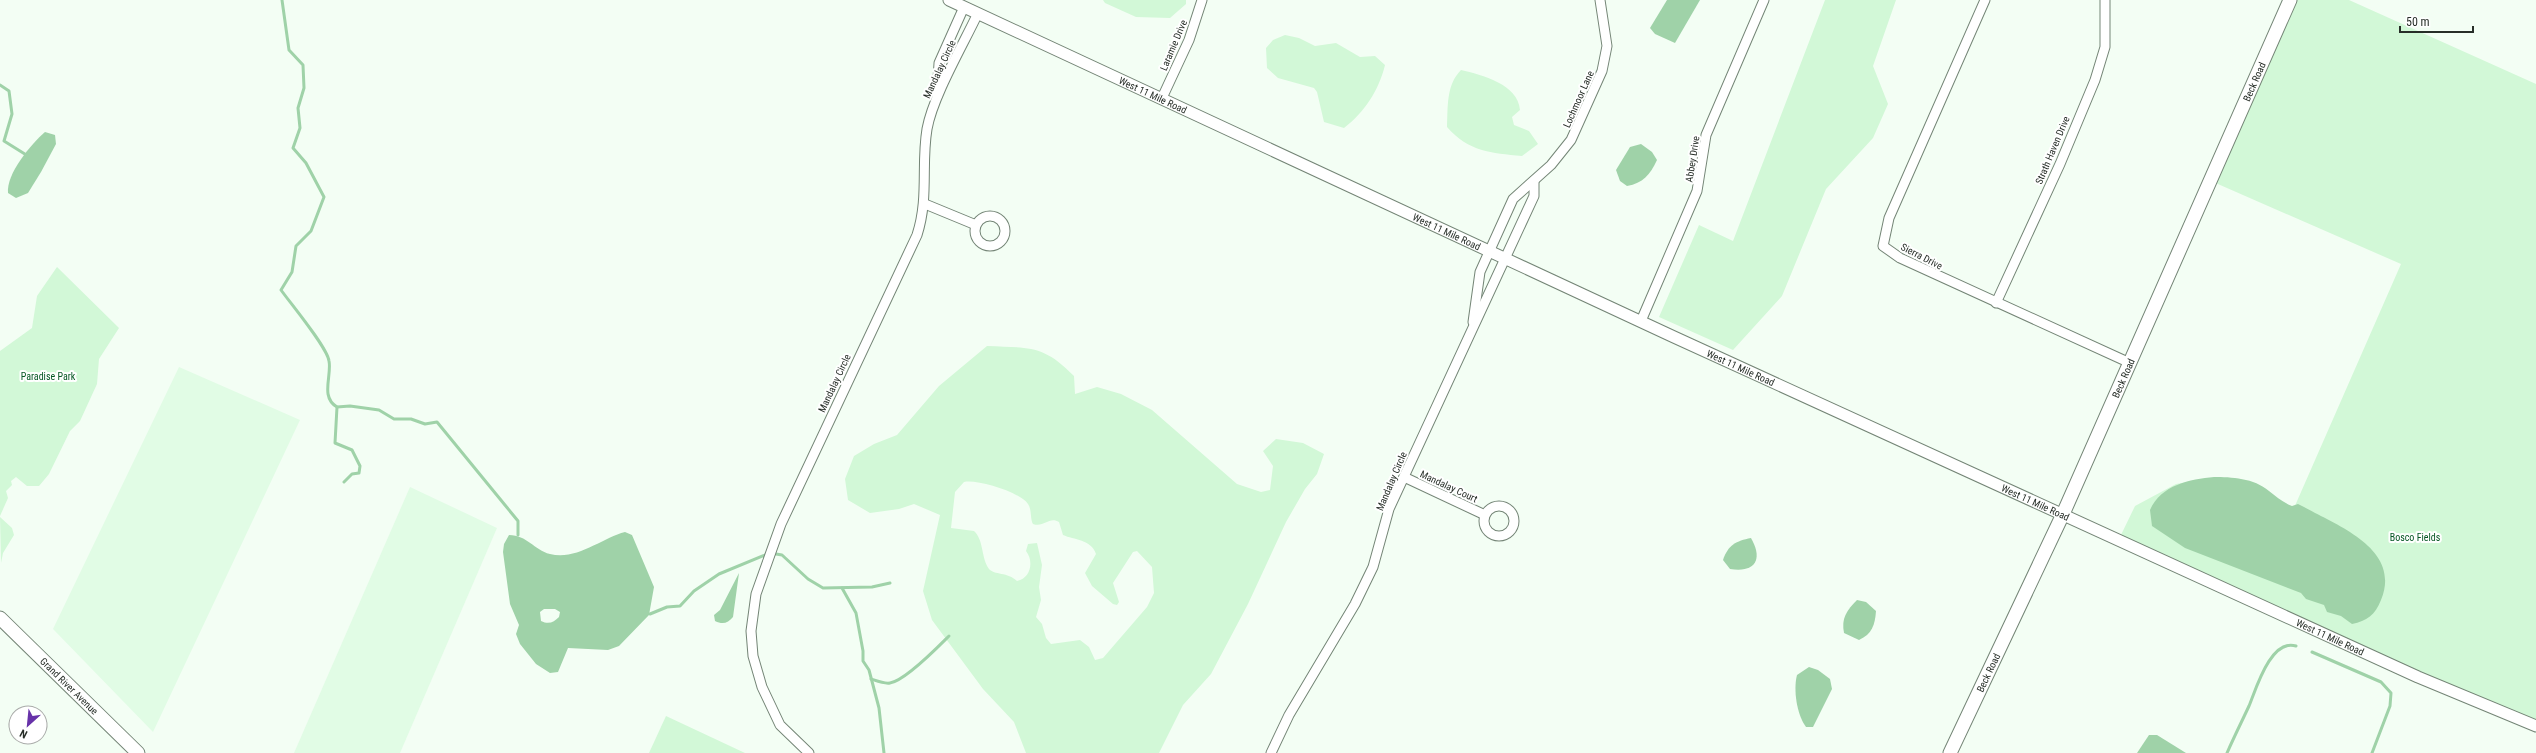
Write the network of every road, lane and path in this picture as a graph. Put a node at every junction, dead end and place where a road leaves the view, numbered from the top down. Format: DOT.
graph roads {
  1 [pos="949,0"];
  2 [pos="1202,0"];
  3 [pos="1600,0"];
  4 [pos="1764,0"];
  5 [pos="1985,0"];
  6 [pos="2105,0"];
  7 [pos="2290,0"];
  8 [pos="964,7"];
  9 [pos="978,13"];
  10 [pos="1162,98"];
  11 [pos="936,102"];
  12 [pos="1534,181"];
  13 [pos="925,204"];
  14 [pos="976,225"];
  15 [pos="1490,250"];
  16 [pos="1505,257"];
  17 [pos="1996,303"];
  18 [pos="1641,320"];
  19 [pos="1472,330"];
  20 [pos="2130,364"];
  21 [pos="1404,476"];
  22 [pos="2063,514"];
  23 [pos="1485,515"];
  24 [pos="0,618"];
  25 [pos="2536,726"];
  26 [pos="138,753"];
  27 [pos="810,753"];
  28 [pos="1271,753"];
  29 [pos="1950,753"];
  1 -- 8 [label="street, West 11 Mile Road"];
  2 -- 10 [label="street, Laramie Drive"];
  3 -- 12 [label="street, Lochmoor Lane"];
  4 -- 18 [label="street, Abbey Drive"];
  5 -- 17 [label="street, Sierra Drive"];
  6 -- 17 [label="street, Strath Haven Drive"];
  7 -- 20 [label="main road, Beck Road"];
  8 -- 9 [label="street, West 11 Mile Road"];
  8 -- 11 [label="street"];
  9 -- 10 [label="street, West 11 Mile Road"];
  9 -- 11 [label="street, Mandalay Circle"];
  10 -- 15 [label="street, West 11 Mile Road"];
  11 -- 13 [label="street, Mandalay Circle"];
  12 -- 15 [label="street, Lochmoor Lane"];
  12 -- 16 [label="street, Mandalay Circle"];
  13 -- 14 [label="street"];
  13 -- 27 [label="street, Mandalay Circle"];
  15 -- 16 [label="street, West 11 Mile Road"];
  15 -- 19 [label="street, Lochmoor Lane"];
  16 -- 18 [label="street, West 11 Mile Road"];
  16 -- 19 [label="street, Mandalay Circle"];
  17 -- 20 [label="street, Sierra Drive"];
  18 -- 22 [label="street, West 11 Mile Road"];
  19 -- 21 [label="street, Mandalay Circle"];
  20 -- 22 [label="main road, Beck Road"];
  21 -- 23 [label="street, Mandalay Court"];
  21 -- 28 [label="street, Mandalay Circle"];
  22 -- 25 [label="street, West 11 Mile Road"];
  22 -- 29 [label="main road, Beck Road"];
  24 -- 26 [label="main road, Grand River Avenue"];
}
